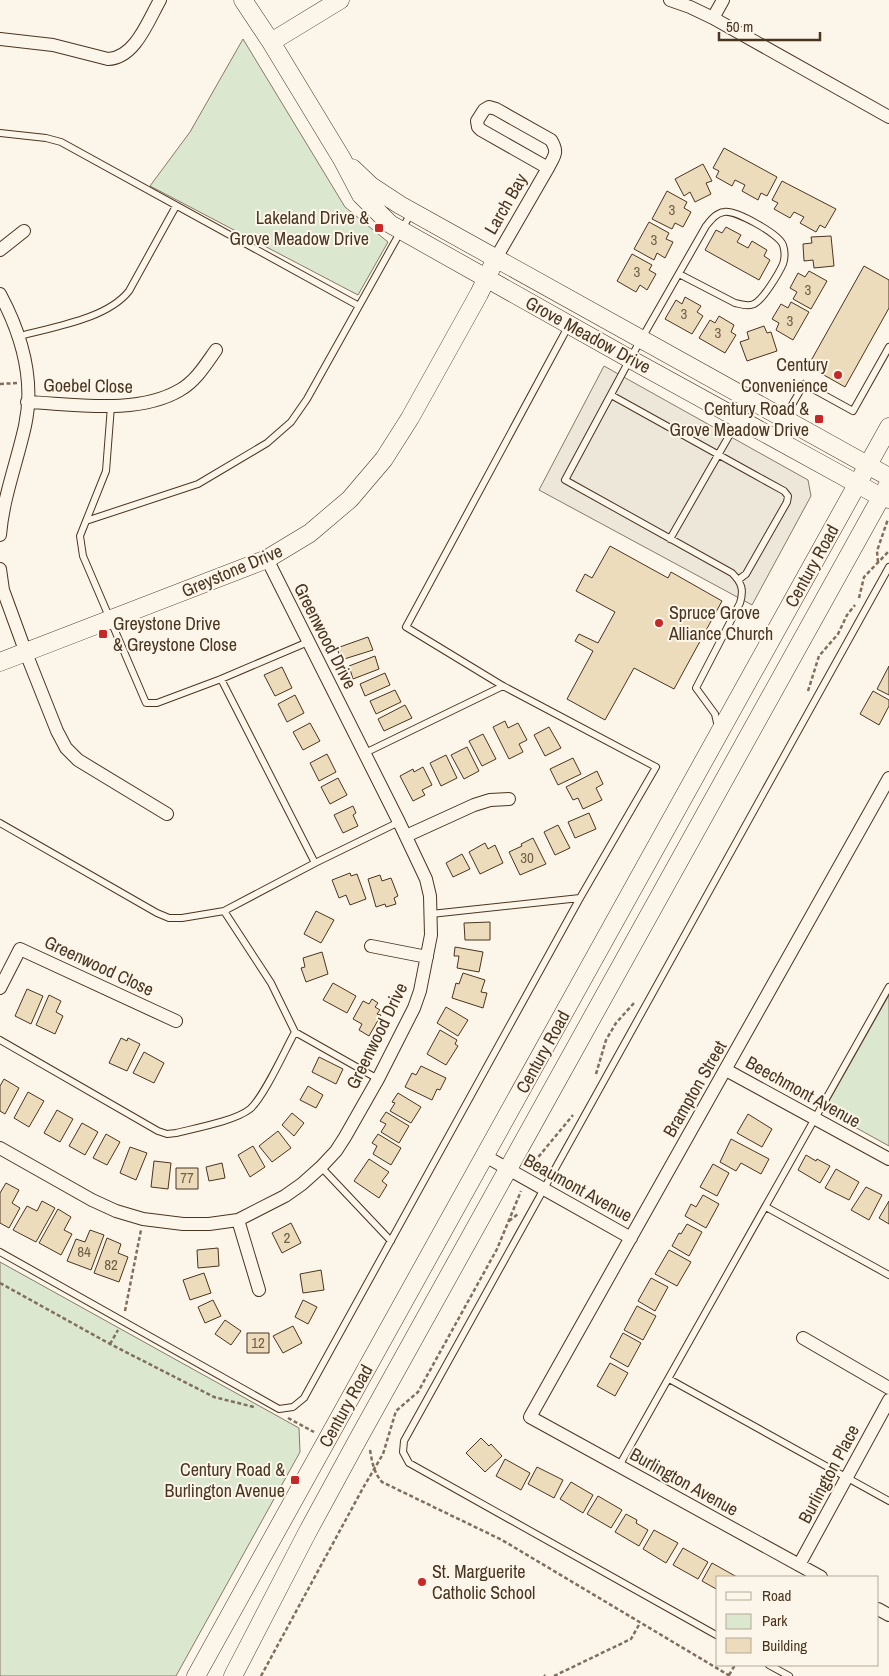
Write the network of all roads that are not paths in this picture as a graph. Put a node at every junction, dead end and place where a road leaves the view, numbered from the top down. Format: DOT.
graph roads {
  1 [pos="160,0"];
  2 [pos="243,0"];
  3 [pos="340,0"];
  4 [pos="670,0"];
  5 [pos="723,0"];
  6 [pos="713,18"];
  7 [pos="0,39"];
  8 [pos="271,42"];
  9 [pos="889,117"];
  10 [pos="0,133"];
  11 [pos="342,159"];
  12 [pos="548,168"];
  13 [pos="176,206"];
  14 [pos="412,211"];
  15 [pos="24,231"];
  16 [pos="401,231"];
  17 [pos="0,250"];
  18 [pos="496,258"];
  19 [pos="679,274"];
  20 [pos="486,279"];
  21 [pos="0,294"];
  22 [pos="359,306"];
  23 [pos="569,325"];
  24 [pos="20,336"];
  25 [pos="641,340"];
  26 [pos="889,347"];
  27 [pos="216,350"];
  28 [pos="630,359"];
  29 [pos="611,395"];
  30 [pos="750,400"];
  31 [pos="28,402"];
  32 [pos="111,406"];
  33 [pos="738,419"];
  34 [pos="784,419"];
  35 [pos="889,427"];
  36 [pos="773,438"];
  37 [pos="719,454"];
  38 [pos="868,466"];
  39 [pos="889,477"];
  40 [pos="858,484"];
  41 [pos="886,493"];
  42 [pos="86,521"];
  43 [pos="0,535"];
  44 [pos="670,539"];
  45 [pos="267,559"];
  46 [pos="889,567"];
  47 [pos="0,569"];
  48 [pos="738,580"];
  49 [pos="111,620"];
  50 [pos="308,642"];
  51 [pos="26,653"];
  52 [pos="0,662"];
  53 [pos="221,679"];
  54 [pos="503,686"];
  55 [pos="717,737"];
  56 [pos="365,754"];
  57 [pos="889,778"];
  58 [pos="509,799"];
  59 [pos="167,814"];
  60 [pos="399,822"];
  61 [pos="0,824"];
  62 [pos="406,836"];
  63 [pos="315,863"];
  64 [pos="580,898"];
  65 [pos="224,911"];
  66 [pos="431,914"];
  67 [pos="371,946"];
  68 [pos="427,956"];
  69 [pos="889,987"];
  70 [pos="0,988"];
  71 [pos="176,1021"];
  72 [pos="295,1032"];
  73 [pos="0,1040"];
  74 [pos="726,1070"];
  75 [pos="378,1079"];
  76 [pos="816,1119"];
  77 [pos="0,1148"];
  78 [pos="485,1156"];
  79 [pos="889,1159"];
  80 [pos="321,1167"];
  81 [pos="508,1169"];
  82 [pos="545,1190"];
  83 [pos="766,1207"];
  84 [pos="238,1220"];
  85 [pos="630,1238"];
  86 [pos="391,1241"];
  87 [pos="0,1252"];
  88 [pos="889,1275"];
  89 [pos="259,1290"];
  90 [pos="803,1338"];
  91 [pos="669,1379"];
  92 [pos="889,1388"];
  93 [pos="889,1400"];
  94 [pos="530,1417"];
  95 [pos="620,1466"];
  96 [pos="847,1477"];
  97 [pos="889,1501"];
  98 [pos="800,1565"];
  99 [pos="819,1576"];
  100 [pos="716,1635"];
  101 [pos="771,1666"];
  102 [pos="196,1676"];
  103 [pos="233,1676"];
  104 [pos="789,1676"];
  1 -- 7 [label="street"];
  2 -- 8 [label="main road, Grove Meadow Drive"];
  3 -- 8 [label="main road"];
  4 -- 6 [label="street"];
  5 -- 6 [label="street"];
  6 -- 9 [label="street"];
  8 -- 11 [label="main road, Grove Meadow Drive"];
  10 -- 13 [label="lane"];
  11 -- 14 [label="main road, Grove Meadow Drive"];
  11 -- 16 [label="main road, Grove Meadow Drive"];
  12 -- 12 [label="street, Larch Bay"];
  12 -- 18 [label="street, Larch Bay"];
  13 -- 22 [label="lane"];
  13 -- 24 [label="lane"];
  14 -- 16 [label="lane"];
  14 -- 18 [label="main road, Grove Meadow Drive"];
  15 -- 17 [label="street"];
  16 -- 20 [label="main road, Grove Meadow Drive"];
  16 -- 22 [label="lane"];
  18 -- 20 [label="main road, Greystone Drive"];
  18 -- 25 [label="main road, Grove Meadow Drive"];
  19 -- 19 [label="lane"];
  19 -- 25 [label="lane"];
  20 -- 23 [label="main road, Grove Meadow Drive"];
  20 -- 45 [label="main road, Greystone Drive"];
  21 -- 24 [label="street"];
  22 -- 42 [label="lane"];
  23 -- 28 [label="main road, Grove Meadow Drive"];
  23 -- 54 [label="lane"];
  24 -- 31 [label="street"];
  25 -- 28 [label="lane"];
  25 -- 30 [label="main road, Grove Meadow Drive"];
  26 -- 34 [label="lane"];
  27 -- 32 [label="street, Goebel Close"];
  28 -- 29 [label="lane"];
  28 -- 33 [label="main road, Grove Meadow Drive"];
  29 -- 37 [label="lane"];
  29 -- 44 [label="lane"];
  30 -- 33 [label="lane"];
  30 -- 34 [label="main road, Grove Meadow Drive"];
  31 -- 32 [label="street, Goebel Close"];
  31 -- 43 [label="street"];
  32 -- 42 [label="lane"];
  33 -- 36 [label="main road, Grove Meadow Drive"];
  33 -- 37 [label="lane"];
  34 -- 36 [label="lane"];
  34 -- 38 [label="main road, Grove Meadow Drive"];
  35 -- 38 [label="main road, Century Road"];
  36 -- 40 [label="main road, Grove Meadow Drive"];
  37 -- 44 [label="lane"];
  37 -- 48 [label="lane"];
  38 -- 39 [label="main road, Grove Meadow Drive"];
  38 -- 40 [label="main road, Century Road"];
  40 -- 41 [label="main road, Grove Meadow Drive"];
  40 -- 55 [label="main road, Century Road"];
  41 -- 81 [label="main road, Century Road"];
  42 -- 49 [label="lane"];
  44 -- 48 [label="lane"];
  45 -- 49 [label="main road, Greystone Drive"];
  45 -- 50 [label="street, Greenwood Drive"];
  46 -- 82 [label="lane"];
  47 -- 51 [label="street"];
  48 -- 55 [label="lane"];
  49 -- 51 [label="main road, Greystone Drive"];
  49 -- 53 [label="lane"];
  50 -- 53 [label="lane"];
  50 -- 56 [label="street, Greenwood Drive"];
  51 -- 52 [label="main road, Greystone Drive"];
  51 -- 59 [label="street"];
  53 -- 63 [label="lane"];
  54 -- 56 [label="lane"];
  54 -- 64 [label="lane"];
  55 -- 78 [label="main road, Century Road"];
  56 -- 60 [label="street, Greenwood Drive"];
  57 -- 74 [label="street, Brampton Street"];
  58 -- 62 [label="street"];
  60 -- 62 [label="street, Greenwood Drive"];
  60 -- 63 [label="lane"];
  61 -- 65 [label="lane"];
  62 -- 66 [label="street, Greenwood Drive"];
  63 -- 65 [label="lane"];
  64 -- 66 [label="lane"];
  64 -- 86 [label="lane"];
  65 -- 72 [label="lane"];
  66 -- 68 [label="street, Greenwood Drive"];
  67 -- 68 [label="street"];
  68 -- 75 [label="street, Greenwood Drive"];
  69 -- 76 [label="lane"];
  70 -- 71 [label="street, Greenwood Close"];
  72 -- 73 [label="lane"];
  72 -- 75 [label="lane"];
  74 -- 76 [label="street, Beechmont Avenue"];
  74 -- 85 [label="street, Brampton Street"];
  75 -- 80 [label="street, Greenwood Drive"];
  76 -- 79 [label="street, Beechmont Avenue"];
  76 -- 83 [label="lane"];
  77 -- 84 [label="street, Greenwood Drive"];
  78 -- 81 [label="street, Beaumont Avenue"];
  78 -- 102 [label="main road, Century Road"];
  80 -- 84 [label="street, Greenwood Drive"];
  80 -- 86 [label="lane"];
  81 -- 82 [label="street, Beaumont Avenue"];
  81 -- 103 [label="main road, Century Road"];
  82 -- 85 [label="street, Beaumont Avenue"];
  82 -- 100 [label="lane"];
  83 -- 88 [label="lane"];
  83 -- 91 [label="lane"];
  84 -- 89 [label="street"];
  85 -- 94 [label="street, Brampton Street"];
  86 -- 87 [label="lane"];
  90 -- 92 [label="street"];
  91 -- 95 [label="lane"];
  91 -- 96 [label="lane"];
  93 -- 96 [label="street, Burlington Place"];
  94 -- 95 [label="street, Burlington Avenue"];
  95 -- 98 [label="street, Burlington Avenue"];
  96 -- 97 [label="lane"];
  96 -- 98 [label="street, Burlington Place"];
  98 -- 99 [label="street, Burlington Avenue"];
  101 -- 104 [label="lane"];
}
